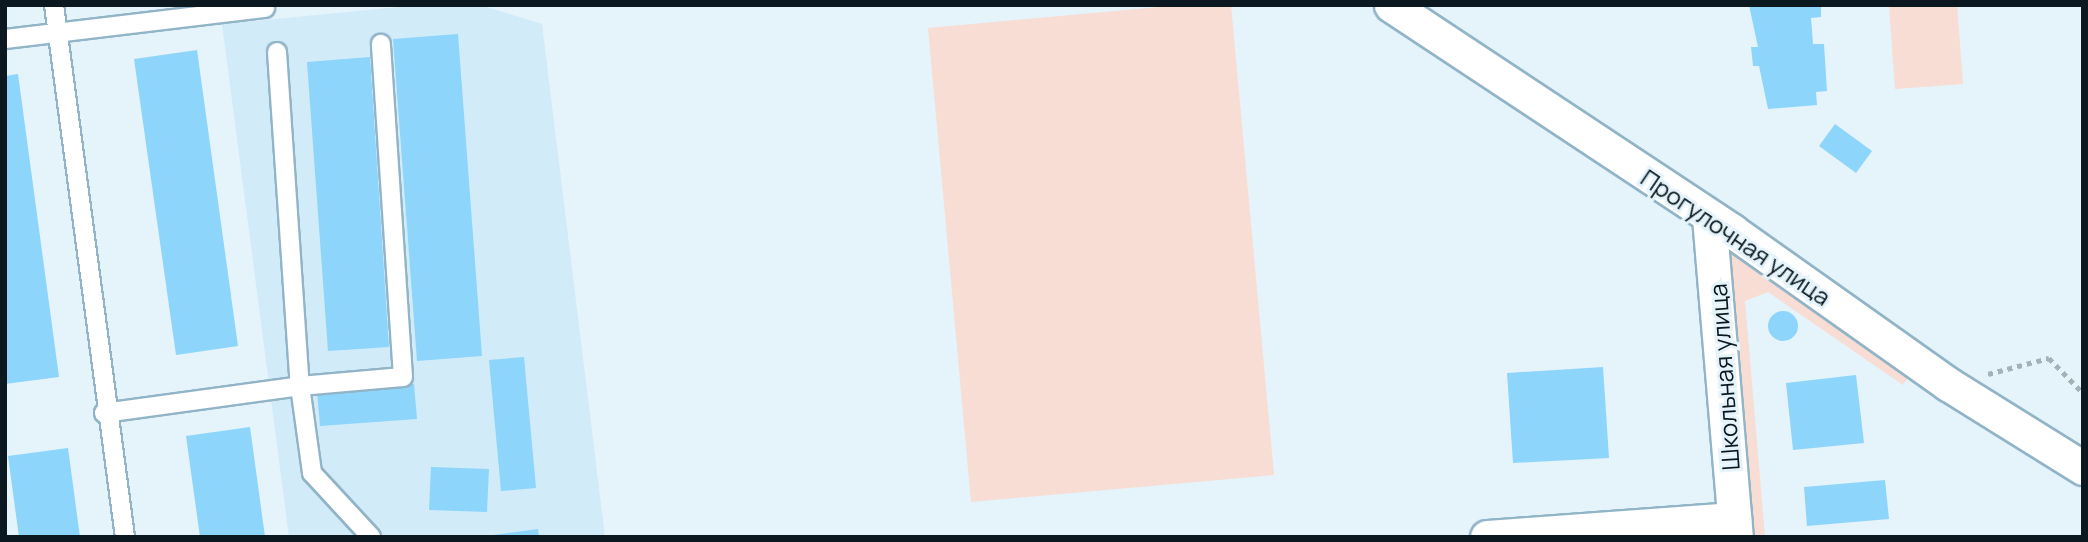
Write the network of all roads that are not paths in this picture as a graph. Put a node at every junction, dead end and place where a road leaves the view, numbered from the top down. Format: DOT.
graph roads {
  1 [pos="54,5"];
  2 [pos="1391,5"];
  3 [pos="265,8"];
  4 [pos="54,33"];
  5 [pos="5,39"];
  6 [pos="381,44"];
  7 [pos="277,52"];
  8 [pos="1709,217"];
  9 [pos="300,386"];
  10 [pos="104,413"];
  11 [pos="2083,468"];
  12 [pos="1735,528"];
  13 [pos="125,537"];
  14 [pos="371,537"];
  15 [pos="1487,537"];
  1 -- 4 [label="lane"];
  2 -- 8 [label="street, Прогулочная улица"];
  3 -- 4 [label="lane"];
  4 -- 5 [label="lane"];
  4 -- 10 [label="lane"];
  6 -- 9 [label="lane"];
  7 -- 9 [label="lane"];
  8 -- 11 [label="street, Прогулочная улица"];
  8 -- 12 [label="street, Школьная улица"];
  9 -- 10 [label="lane"];
  9 -- 14 [label="lane"];
  10 -- 13 [label="lane"];
  12 -- 15 [label="street"];
}
